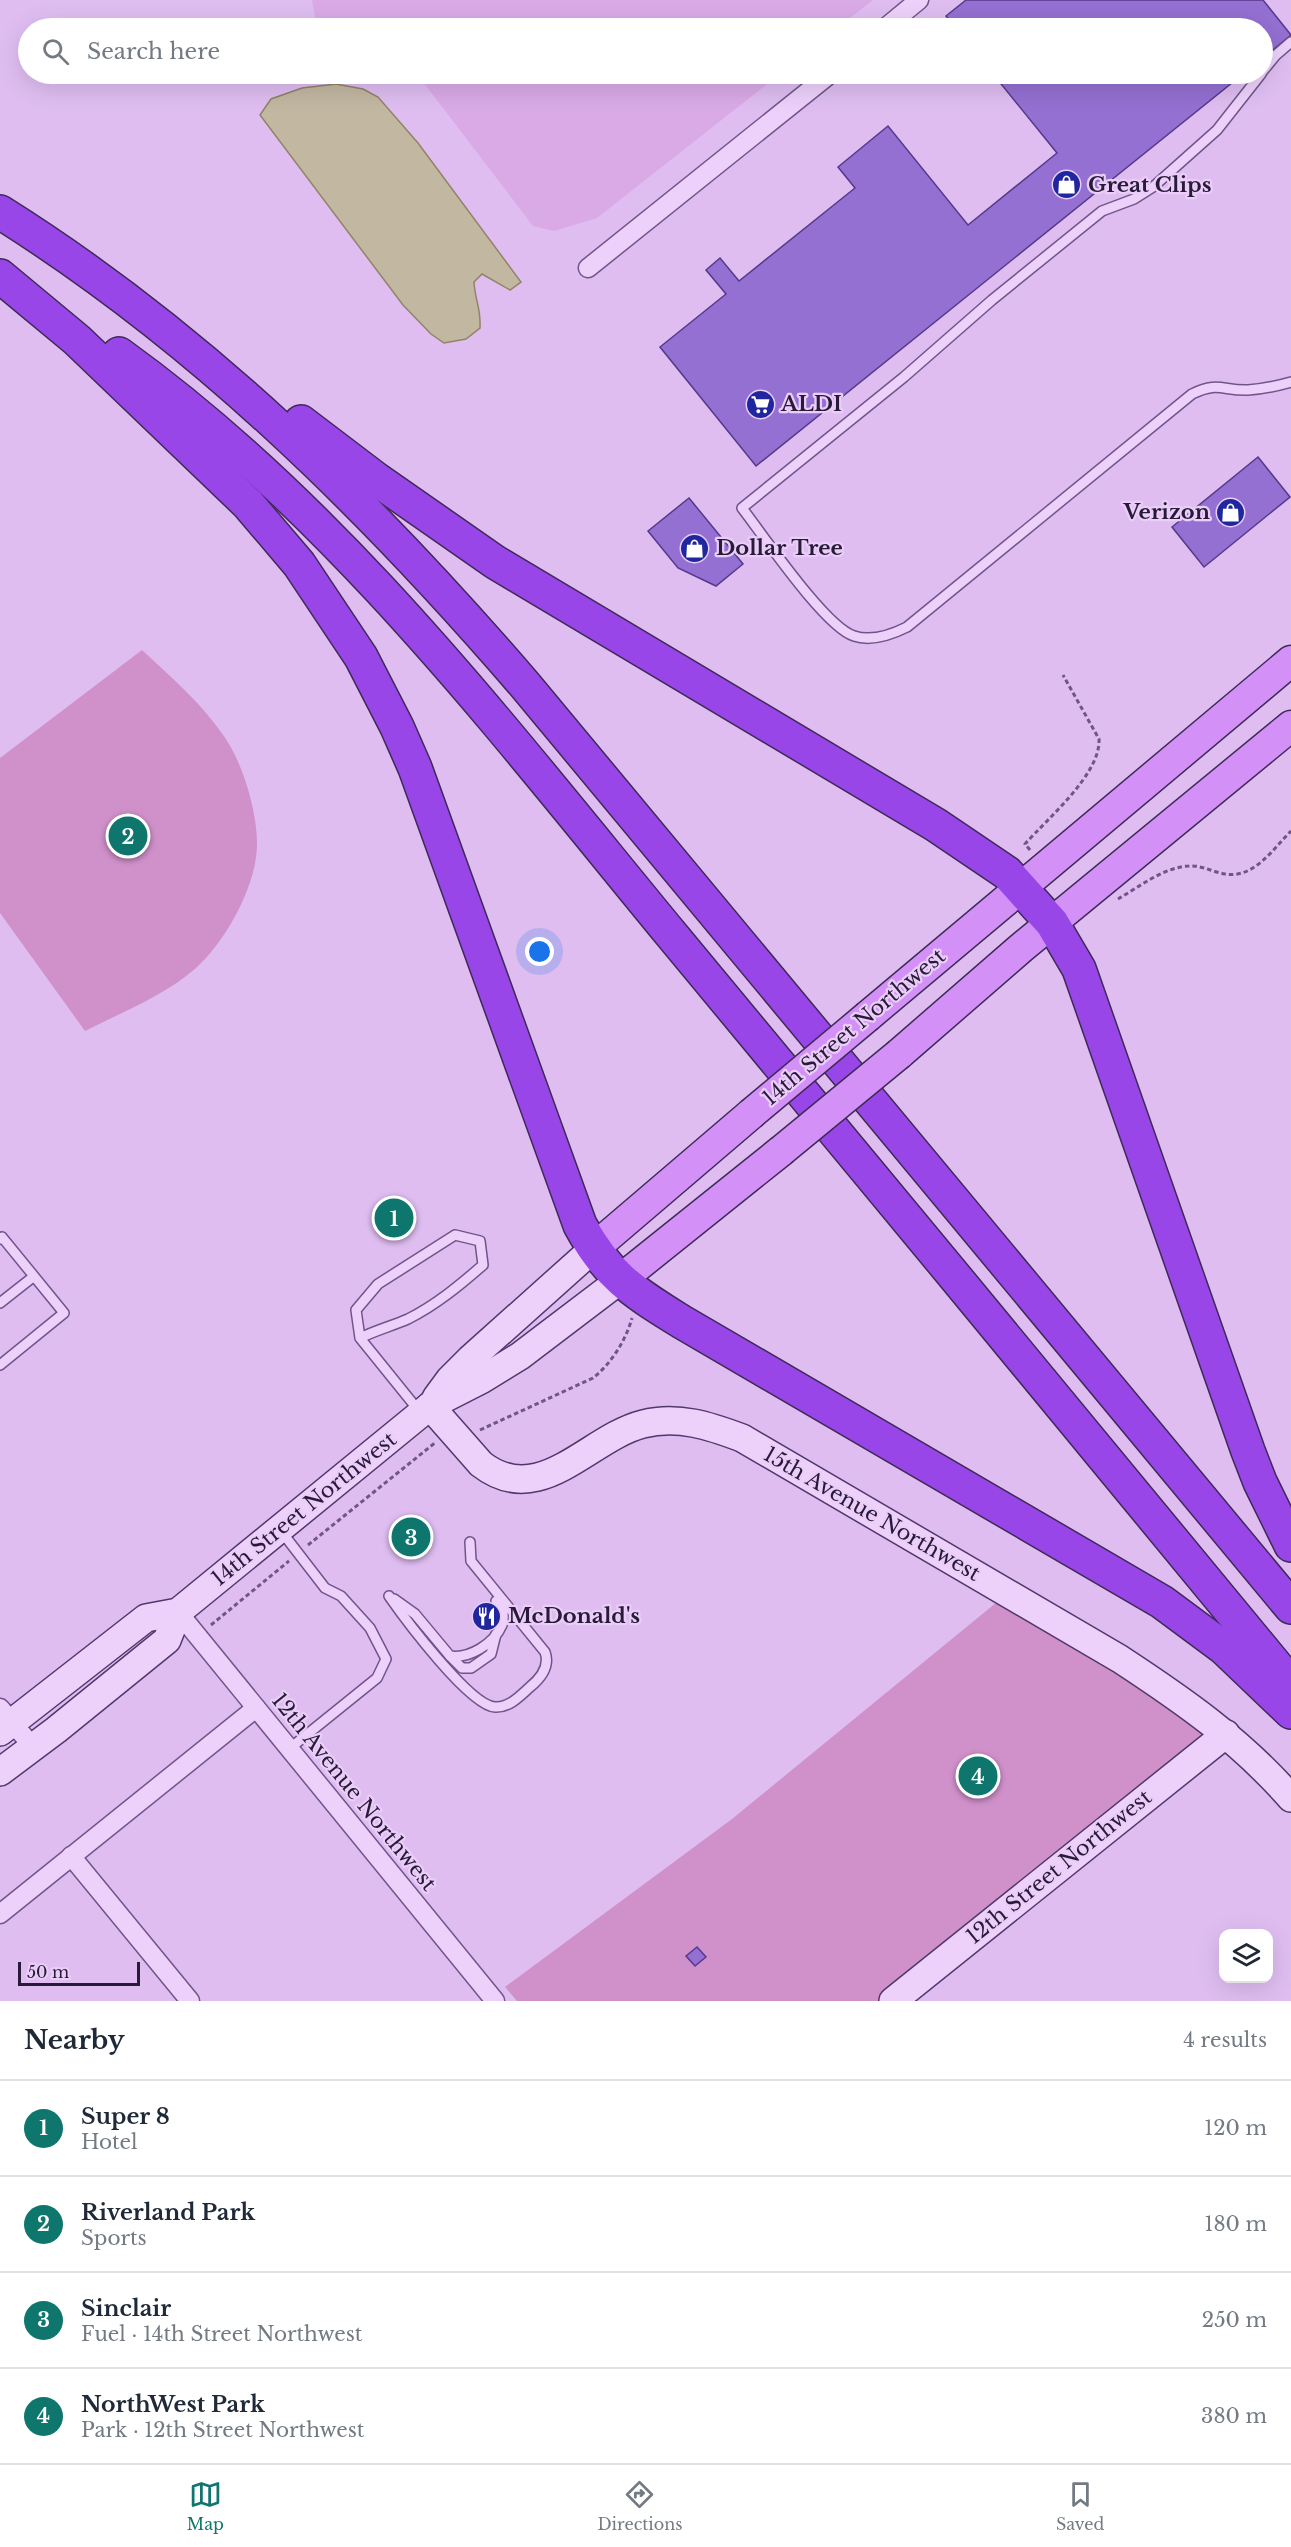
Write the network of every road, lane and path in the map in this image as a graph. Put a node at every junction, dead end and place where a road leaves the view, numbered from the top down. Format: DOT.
graph roads {
  1 [pos="920,0"];
  2 [pos="898,18"];
  3 [pos="1291,42"];
  4 [pos="1273,59"];
  5 [pos="818,84"];
  6 [pos="1253,84"];
  7 [pos="0,212"];
  8 [pos="58,250"];
  9 [pos="588,268"];
  10 [pos="0,270"];
  11 [pos="0,276"];
  12 [pos="1291,382"];
  13 [pos="1291,661"];
  14 [pos="1063,675"];
  15 [pos="1291,726"];
  16 [pos="1291,831"];
  17 [pos="1025,844"];
  18 [pos="1021,886"];
  19 [pos="1112,903"];
  20 [pos="1052,923"];
  21 [pos="0,1239"];
  22 [pos="593,1249"];
  23 [pos="33,1277"];
  24 [pos="629,1288"];
  25 [pos="0,1303"];
  26 [pos="360,1338"];
  27 [pos="0,1365"];
  28 [pos="425,1409"];
  29 [pos="455,1437"];
  30 [pos="279,1529"];
  31 [pos="470,1542"];
  32 [pos="1291,1545"];
  33 [pos="299,1553"];
  34 [pos="471,1561"];
  35 [pos="1291,1607"];
  36 [pos="178,1612"];
  37 [pos="197,1637"];
  38 [pos="1291,1684"];
  39 [pos="256,1708"];
  40 [pos="1291,1712"];
  41 [pos="4,1720"];
  42 [pos="1226,1734"];
  43 [pos="33,1747"];
  44 [pos="289,1749"];
  45 [pos="0,1772"];
  46 [pos="1291,1798"];
  47 [pos="71,1856"];
  48 [pos="0,1914"];
  49 [pos="190,2001"];
  50 [pos="495,2001"];
  51 [pos="893,2001"];
  1 -- 2 [label="street"];
  3 -- 4 [label="lane"];
  5 -- 9 [label="street"];
  6 -- 12 [label="lane"];
  7 -- 8 [label="highway"];
  8 -- 18 [label="highway"];
  8 -- 35 [label="highway"];
  10 -- 38 [label="highway"];
  11 -- 22 [label="highway"];
  13 -- 18 [label="main road, 14th Street Northwest"];
  14 -- 17 [label="path"];
  15 -- 20 [label="main road, 14th Street Northwest"];
  16 -- 19 [label="path"];
  18 -- 20 [label="highway"];
  18 -- 22 [label="main road, 14th Street Northwest, bridge"];
  20 -- 24 [label="main road, 14th Street Northwest, bridge"];
  20 -- 32 [label="highway"];
  21 -- 23 [label="lane"];
  22 -- 24 [label="highway"];
  22 -- 28 [label="street, 14th Street Northwest"];
  23 -- 25 [label="lane"];
  23 -- 27 [label="lane"];
  24 -- 28 [label="street, 14th Street Northwest"];
  24 -- 29 [label="path"];
  24 -- 40 [label="highway"];
  26 -- 26 [label="lane"];
  26 -- 28 [label="lane"];
  28 -- 29 [label="street, 15th Avenue Northwest"];
  28 -- 30 [label="street, 14th Street Northwest"];
  29 -- 33 [label="path"];
  29 -- 42 [label="street, 15th Avenue Northwest"];
  30 -- 33 [label="lane"];
  30 -- 36 [label="street, 14th Street Northwest"];
  31 -- 34 [label="lane"];
  33 -- 37 [label="path"];
  33 -- 44 [label="lane"];
  34 -- 34 [label="lane"];
  36 -- 37 [label="street, 12th Avenue Northwest"];
  36 -- 41 [label="street, 14th Street Northwest"];
  36 -- 43 [label="street, 14th Street Northwest"];
  37 -- 39 [label="street, 12th Avenue Northwest"];
  39 -- 44 [label="street, 12th Avenue Northwest"];
  39 -- 47 [label="street"];
  41 -- 43 [label="street"];
  42 -- 46 [label="street, 15th Avenue Northwest"];
  42 -- 51 [label="street, 12th Street Northwest"];
  43 -- 45 [label="street, 14th Street Northwest"];
  44 -- 50 [label="street, 12th Avenue Northwest"];
  47 -- 48 [label="street"];
  47 -- 49 [label="street"];
}
